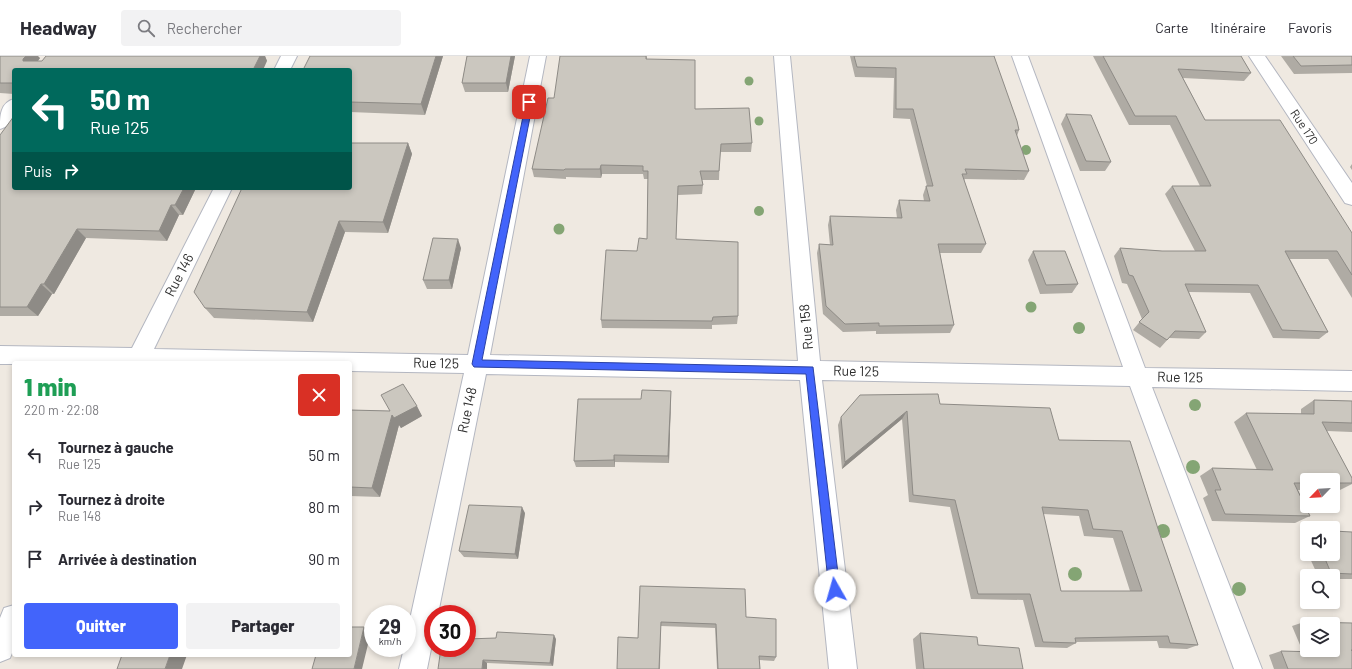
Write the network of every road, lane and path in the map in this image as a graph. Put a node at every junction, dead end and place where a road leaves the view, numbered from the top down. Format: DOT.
graph roads {
  1 [pos="289,56"];
  2 [pos="538,56"];
  3 [pos="782,56"];
  4 [pos="1020,56"];
  5 [pos="1257,56"];
  6 [pos="283,68"];
  7 [pos="12,108"];
  8 [pos="0,123"];
  9 [pos="222,190"];
  10 [pos="1352,198"];
  11 [pos="0,355"];
  12 [pos="137,360"];
  13 [pos="222,361"];
  14 [pos="352,363"];
  15 [pos="477,364"];
  16 [pos="810,370"];
  17 [pos="1137,376"];
  18 [pos="1352,381"];
  19 [pos="12,622"];
  20 [pos="0,648"];
  21 [pos="413,669"];
  22 [pos="843,669"];
  23 [pos="1248,669"];
  1 -- 6 [label="street"];
  2 -- 15 [label="street, Rue 148"];
  3 -- 16 [label="street, Rue 158"];
  4 -- 17 [label="street"];
  5 -- 10 [label="street, Rue 170"];
  7 -- 8 [label="street"];
  9 -- 12 [label="street, Rue 146"];
  11 -- 12 [label="street, Rue 125"];
  12 -- 13 [label="street, Rue 125"];
  14 -- 15 [label="street, Rue 125"];
  15 -- 16 [label="street, Rue 125"];
  15 -- 21 [label="street, Rue 148"];
  16 -- 17 [label="street, Rue 125"];
  16 -- 22 [label="street, Rue 158"];
  17 -- 18 [label="street, Rue 125"];
  17 -- 23 [label="street"];
  19 -- 20 [label="street"];
}
